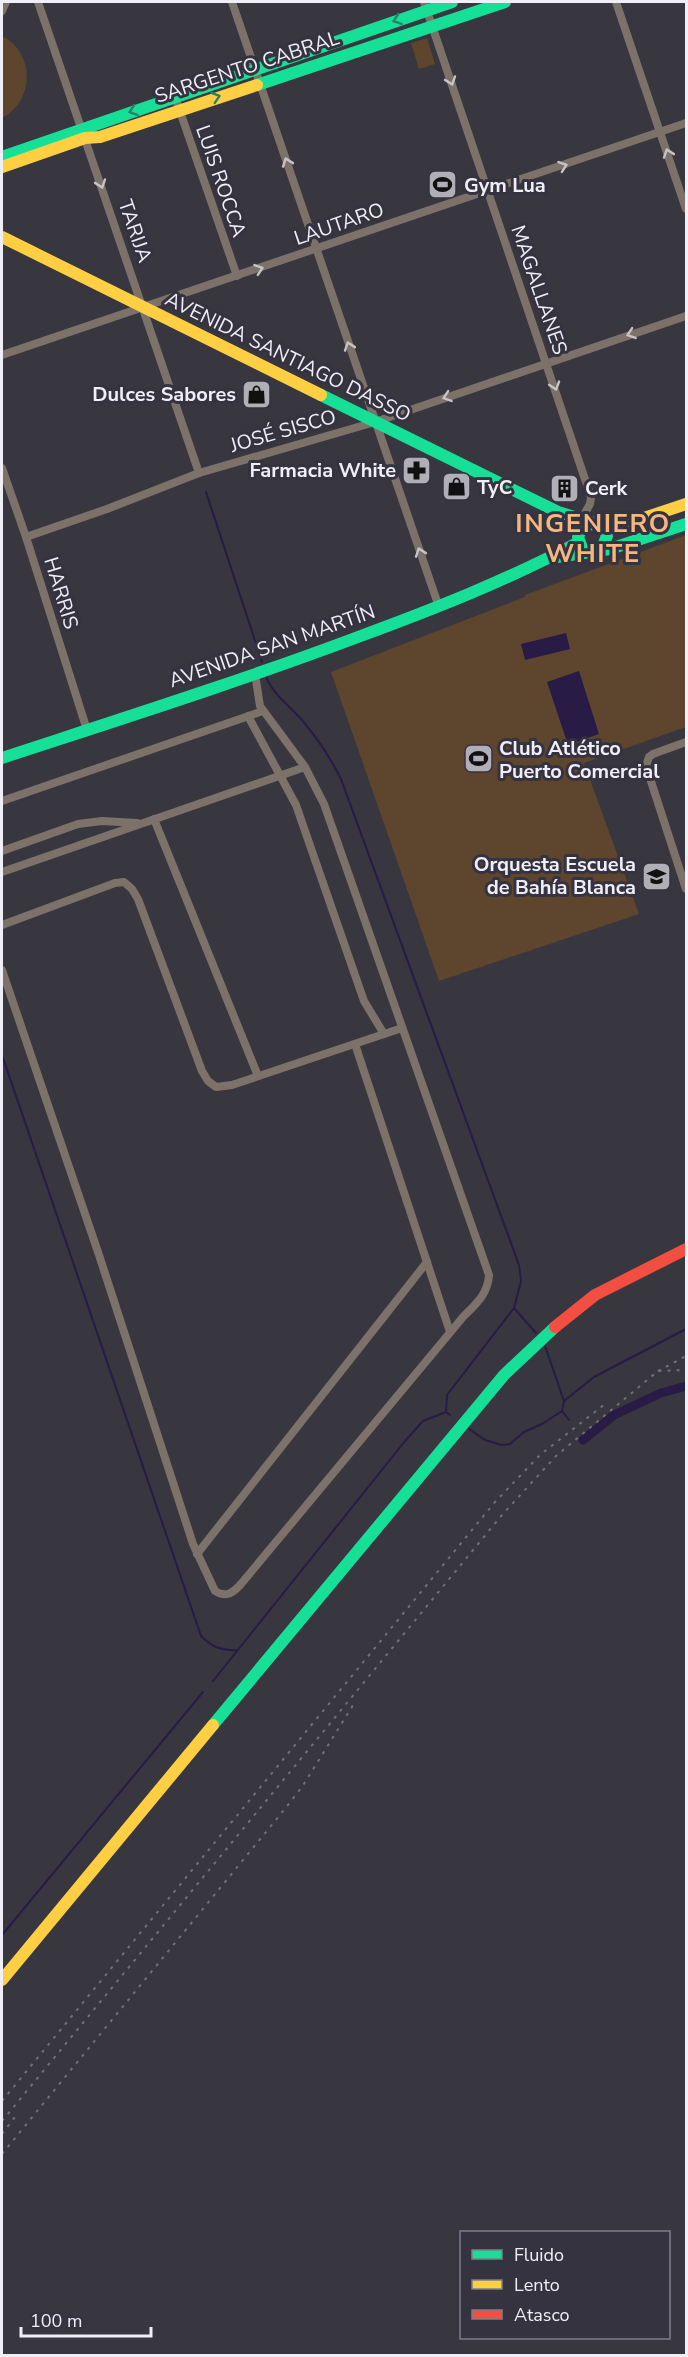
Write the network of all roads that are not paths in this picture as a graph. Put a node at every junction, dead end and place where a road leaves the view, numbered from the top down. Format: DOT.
graph roads {
  1 [pos="6,2"];
  2 [pos="38,2"];
  3 [pos="232,2"];
  4 [pos="452,2"];
  5 [pos="505,2"];
  6 [pos="616,2"];
  7 [pos="425,6"];
  8 [pos="2,11"];
  9 [pos="432,26"];
  10 [pos="255,69"];
  11 [pos="260,83"];
  12 [pos="175,97"];
  13 [pos="179,109"];
  14 [pos="687,123"];
  15 [pos="660,132"];
  16 [pos="83,133"];
  17 [pos="2,157"];
  18 [pos="2,168"];
  19 [pos="488,191"];
  20 [pos="687,209"];
  21 [pos="2,237"];
  22 [pos="316,249"];
  23 [pos="237,276"];
  24 [pos="144,308"];
  25 [pos="687,316"];
  26 [pos="2,355"];
  27 [pos="547,363"];
  28 [pos="375,422"];
  29 [pos="2,468"];
  30 [pos="199,472"];
  31 [pos="687,504"];
  32 [pos="558,512"];
  33 [pos="581,520"];
  34 [pos="687,524"];
  35 [pos="598,525"];
  36 [pos="26,537"];
  37 [pos="579,540"];
  38 [pos="593,552"];
  39 [pos="550,558"];
  40 [pos="439,607"];
  41 [pos="255,674"];
  42 [pos="263,711"];
  43 [pos="248,716"];
  44 [pos="87,730"];
  45 [pos="687,742"];
  46 [pos="2,758"];
  47 [pos="304,767"];
  48 [pos="280,775"];
  49 [pos="2,801"];
  50 [pos="154,819"];
  51 [pos="143,823"];
  52 [pos="2,851"];
  53 [pos="2,872"];
  54 [pos="687,889"];
  55 [pos="2,925"];
  56 [pos="2,970"];
  57 [pos="402,1028"];
  58 [pos="384,1034"];
  59 [pos="355,1044"];
  60 [pos="258,1076"];
  61 [pos="687,1249"];
  62 [pos="427,1262"];
  63 [pos="450,1332"];
  64 [pos="197,1554"];
  65 [pos="2,1980"];
  1 -- 8 [label="street"];
  2 -- 16 [label="street, TARIJA"];
  3 -- 10 [label="street"];
  4 -- 7 [label="main road, SARGENTO CABRAL"];
  5 -- 9 [label="main road, SARGENTO CABRAL"];
  6 -- 15 [label="street"];
  7 -- 9 [label="street, MAGALLANES"];
  7 -- 10 [label="main road, SARGENTO CABRAL, one-way"];
  9 -- 11 [label="main road, SARGENTO CABRAL"];
  9 -- 19 [label="street, MAGALLANES, one-way"];
  10 -- 11 [label="street"];
  10 -- 12 [label="main road, SARGENTO CABRAL"];
  13 -- 11 [label="main road, SARGENTO CABRAL, one-way"];
  22 -- 11 [label="street, one-way"];
  12 -- 13 [label="street, LUIS ROCCA"];
  12 -- 16 [label="main road, SARGENTO CABRAL, one-way"];
  13 -- 16 [label="main road, SARGENTO CABRAL"];
  13 -- 23 [label="street, LUIS ROCCA"];
  14 -- 15 [label="street, LAUTARO"];
  19 -- 15 [label="street, LAUTARO, one-way"];
  20 -- 15 [label="street, one-way"];
  16 -- 17 [label="main road, SARGENTO CABRAL"];
  16 -- 18 [label="main road, SARGENTO CABRAL"];
  16 -- 24 [label="street, TARIJA, one-way"];
  19 -- 22 [label="street, LAUTARO"];
  19 -- 27 [label="street, MAGALLANES"];
  21 -- 24 [label="main road, AVENIDA SANTIAGO DASSO"];
  23 -- 22 [label="street, LAUTARO, one-way"];
  28 -- 22 [label="street, one-way"];
  23 -- 24 [label="street, LAUTARO"];
  24 -- 26 [label="street, LAUTARO"];
  24 -- 28 [label="main road, AVENIDA SANTIAGO DASSO"];
  24 -- 30 [label="street, TARIJA"];
  25 -- 27 [label="street, JOSÉ SISCO, one-way"];
  27 -- 28 [label="street, JOSÉ SISCO, one-way"];
  27 -- 33 [label="street, MAGALLANES, one-way"];
  28 -- 30 [label="street, JOSÉ SISCO"];
  28 -- 32 [label="main road, AVENIDA SANTIAGO DASSO"];
  40 -- 28 [label="street, one-way"];
  29 -- 36 [label="street, HARRIS"];
  30 -- 36 [label="street, JOSÉ SISCO"];
  31 -- 35 [label="main road"];
  32 -- 33 [label="main road, AVENIDA SANTIAGO DASSO"];
  32 -- 37 [label="main road, AVENIDA SANTIAGO DASSO"];
  33 -- 35 [label="main road, AVENIDA SANTIAGO DASSO"];
  34 -- 38 [label="main road, AVENIDA SAN MARTÍN"];
  35 -- 37 [label="main road, AVENIDA SAN MARTÍN"];
  35 -- 38 [label="main road"];
  36 -- 44 [label="street, HARRIS"];
  37 -- 38 [label="main road"];
  37 -- 39 [label="main road, AVENIDA SAN MARTÍN"];
  38 -- 39 [label="main road, AVENIDA SAN MARTÍN"];
  39 -- 40 [label="main road, AVENIDA SAN MARTÍN"];
  40 -- 41 [label="main road, AVENIDA SAN MARTÍN"];
  41 -- 42 [label="street"];
  41 -- 44 [label="main road, AVENIDA SAN MARTÍN"];
  42 -- 43 [label="street"];
  42 -- 47 [label="street"];
  43 -- 48 [label="street"];
  43 -- 49 [label="street"];
  44 -- 46 [label="main road, AVENIDA SAN MARTÍN"];
  45 -- 54 [label="street"];
  47 -- 48 [label="street"];
  47 -- 57 [label="street"];
  48 -- 50 [label="street"];
  48 -- 58 [label="street"];
  50 -- 51 [label="street"];
  50 -- 60 [label="street"];
  51 -- 52 [label="street"];
  51 -- 53 [label="street"];
  55 -- 60 [label="street"];
  56 -- 64 [label="street"];
  57 -- 58 [label="street"];
  57 -- 63 [label="street"];
  58 -- 59 [label="street"];
  59 -- 60 [label="street"];
  59 -- 62 [label="street"];
  61 -- 65 [label="main road"];
  62 -- 63 [label="street"];
  62 -- 64 [label="street"];
  63 -- 64 [label="street"];
}
